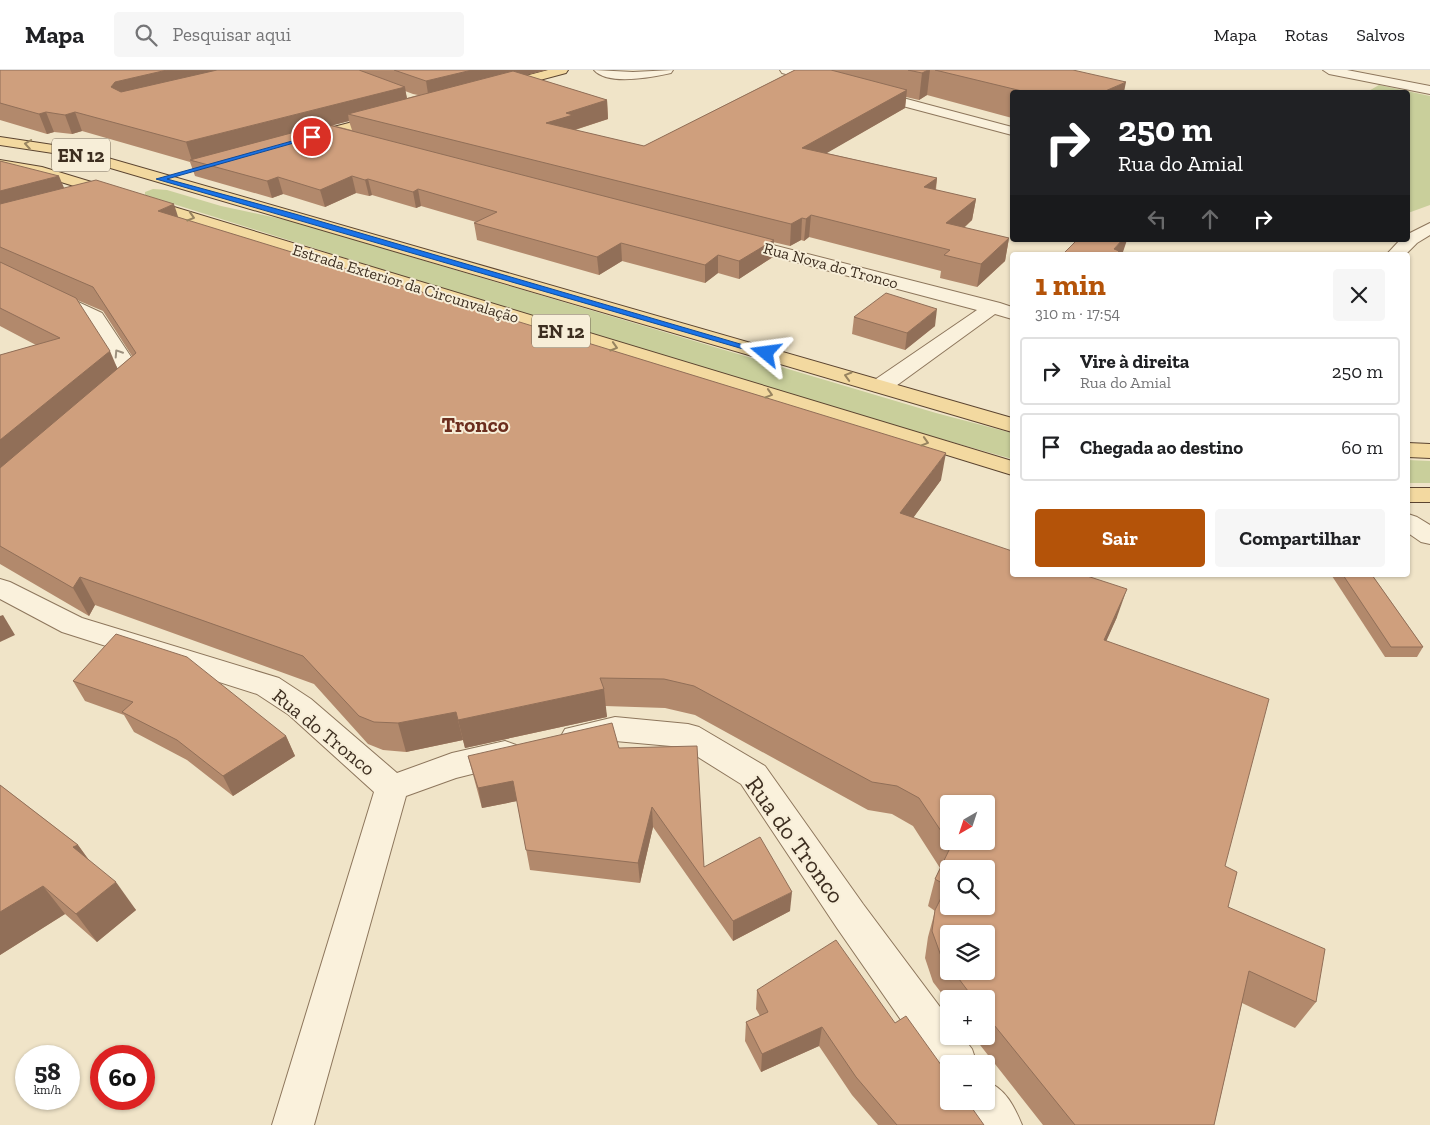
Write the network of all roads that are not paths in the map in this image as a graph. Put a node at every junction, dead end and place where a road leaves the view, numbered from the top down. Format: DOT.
graph roads {
  1 [pos="562,70"];
  2 [pos="600,70"];
  3 [pos="667,70"];
  4 [pos="786,70"];
  5 [pos="1329,70"];
  6 [pos="842,85"];
  7 [pos="861,90"];
  8 [pos="1430,90"];
  9 [pos="484,91"];
  10 [pos="404,113"];
  11 [pos="1010,130"];
  12 [pos="330,132"];
  13 [pos="0,141"];
  14 [pos="358,141"];
  15 [pos="294,142"];
  16 [pos="0,164"];
  17 [pos="188,170"];
  18 [pos="160,179"];
  19 [pos="110,193"];
  20 [pos="82,200"];
  21 [pos="1430,228"];
  22 [pos="722,237"];
  23 [pos="1410,238"];
  24 [pos="1406,242"];
  25 [pos="1398,252"];
  26 [pos="0,271"];
  27 [pos="993,308"];
  28 [pos="1010,312"];
  29 [pos="881,386"];
  30 [pos="103,406"];
  31 [pos="1010,424"];
  32 [pos="1410,450"];
  33 [pos="1430,451"];
  34 [pos="1010,467"];
  35 [pos="1410,495"];
  36 [pos="1430,495"];
  37 [pos="1410,523"];
  38 [pos="1430,536"];
  39 [pos="0,588"];
  40 [pos="392,788"];
  41 [pos="950,1055"];
  42 [pos="990,1110"];
  43 [pos="293,1125"];
  44 [pos="1001,1125"];
  1 -- 9 [label="main road"];
  2 -- 3 [label="street"];
  4 -- 6 [label="street"];
  5 -- 8 [label="street"];
  7 -- 11 [label="street"];
  10 -- 12 [label="main road"];
  12 -- 14 [label="street"];
  12 -- 15 [label="main road"];
  18 -- 13 [label="main road, EN 12, one-way"];
  16 -- 19 [label="main road, Estrada Exterior da Circunvalação / EN 12"];
  17 -- 18 [label="main road"];
  18 -- 19 [label="main road"];
  29 -- 18 [label="main road, EN 12, one-way"];
  19 -- 20 [label="main road"];
  19 -- 34 [label="main road, Estrada Exterior da Circunvalação / EN 12, one-way"];
  21 -- 23 [label="street"];
  22 -- 27 [label="street, Rua Nova do Tronco"];
  24 -- 25 [label="street"];
  30 -- 26 [label="street, one-way"];
  27 -- 28 [label="street, Rua Nova do Tronco"];
  27 -- 29 [label="street"];
  29 -- 31 [label="main road, EN 12"];
  32 -- 33 [label="main road"];
  35 -- 36 [label="main road"];
  37 -- 38 [label="street"];
  39 -- 40 [label="street, Rua do Tronco"];
  40 -- 41 [label="street, Rua do Tronco"];
  40 -- 43 [label="street, Rua do Tronco"];
  42 -- 44 [label="street"];
}
